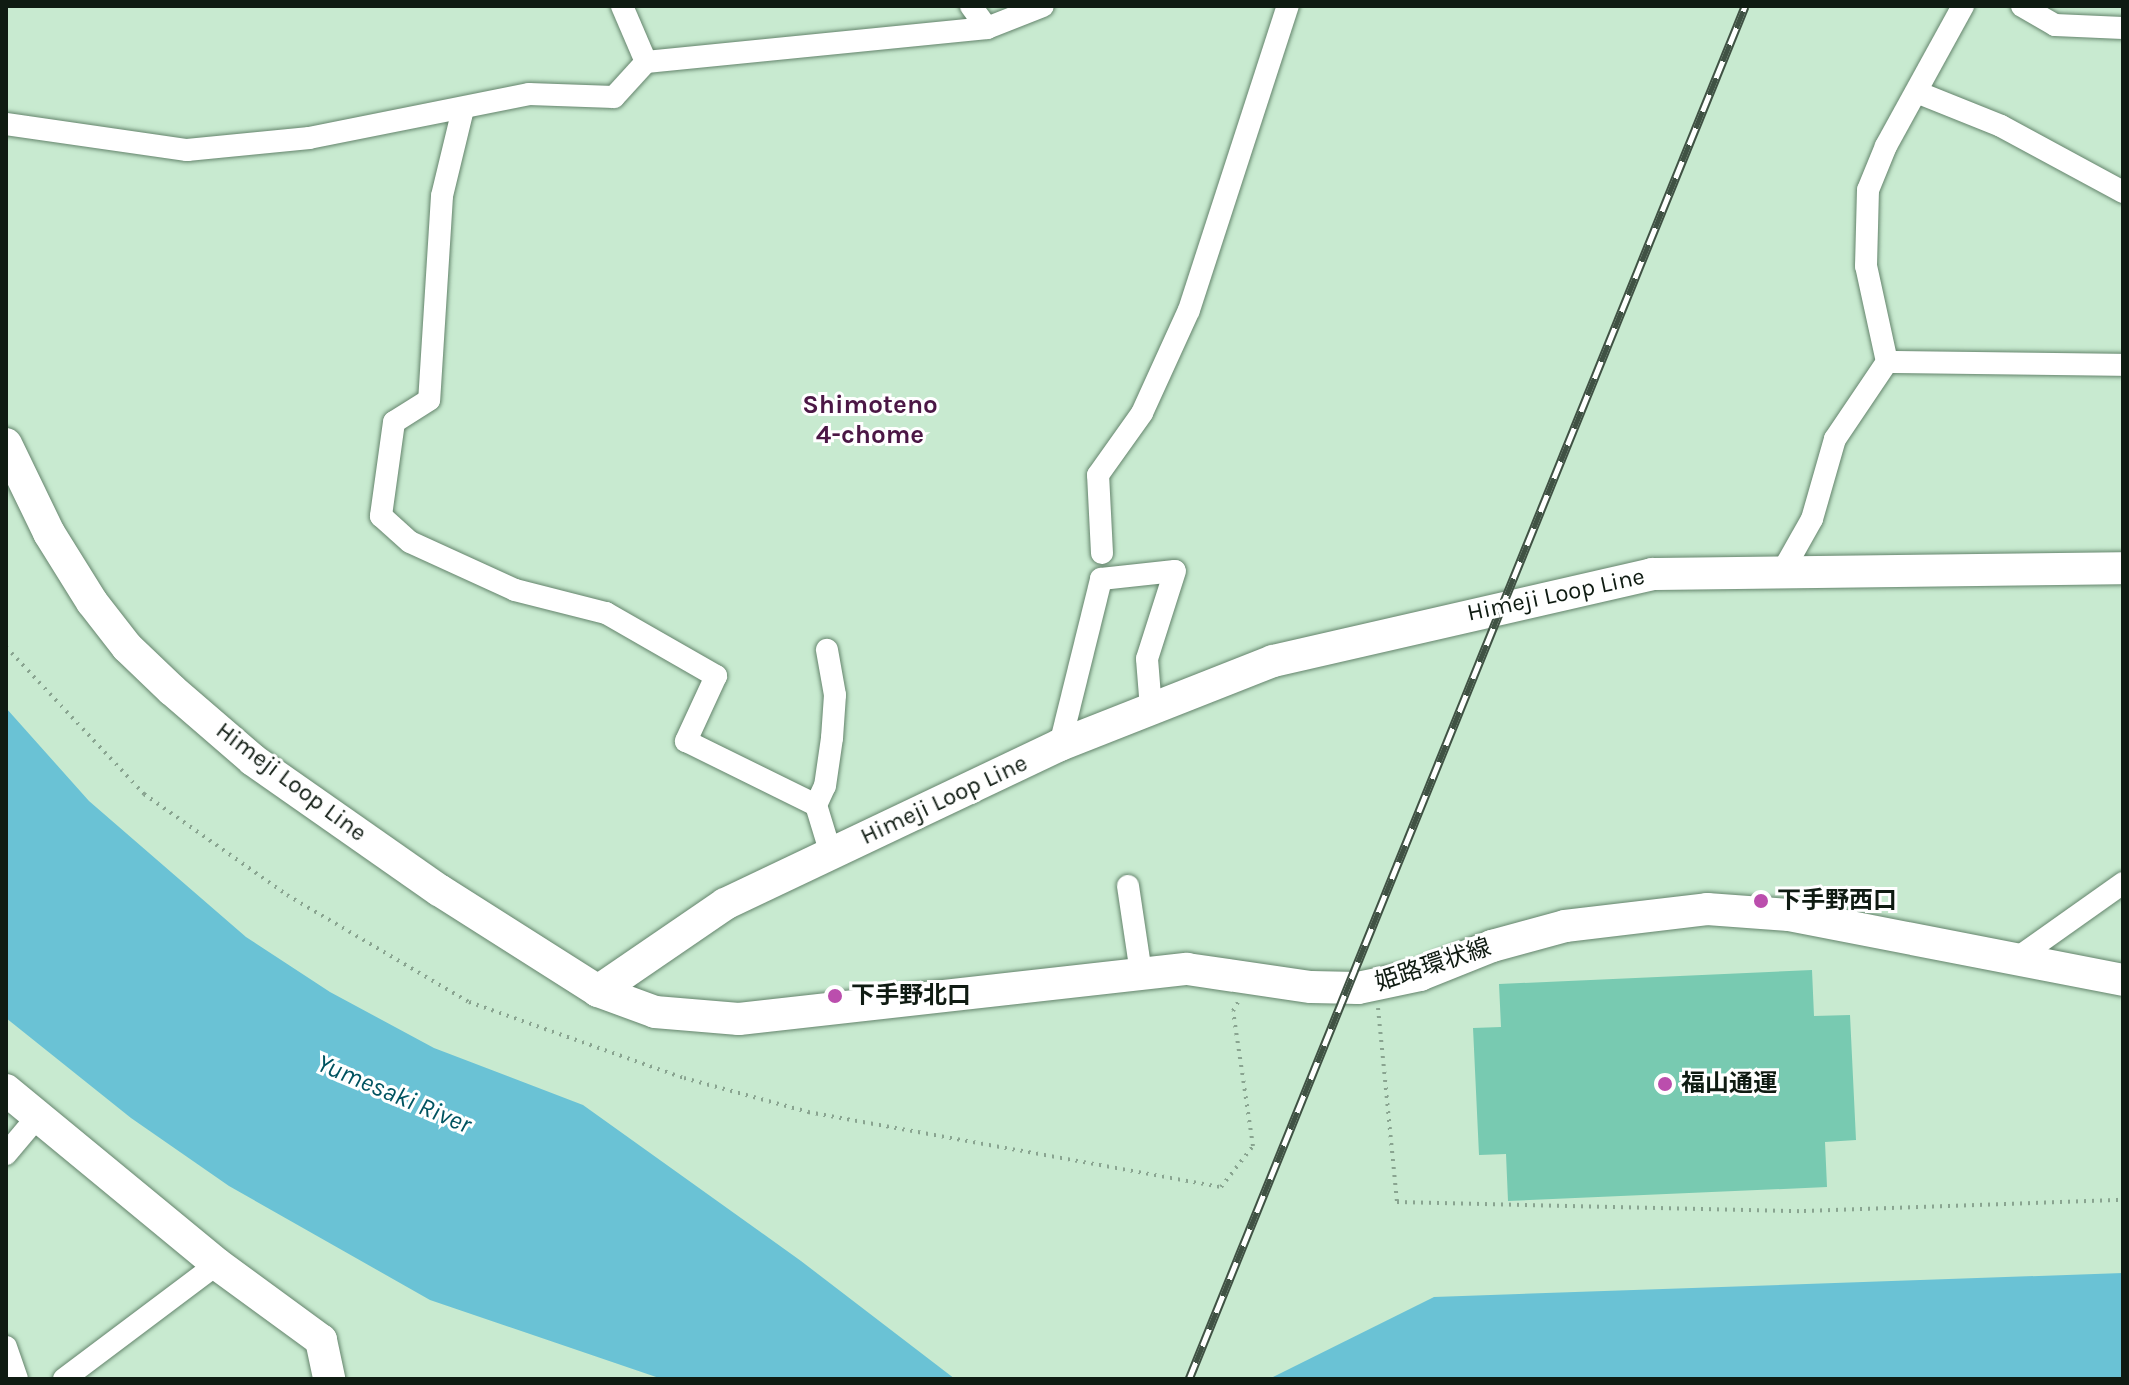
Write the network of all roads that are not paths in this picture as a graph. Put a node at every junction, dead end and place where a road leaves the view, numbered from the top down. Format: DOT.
graph roads {
  1 [pos="622,6"];
  2 [pos="971,6"];
  3 [pos="1043,6"];
  4 [pos="1288,6"];
  5 [pos="1963,6"];
  6 [pos="2022,6"];
  7 [pos="987,28"];
  8 [pos="2123,28"];
  9 [pos="646,62"];
  10 [pos="1919,93"];
  11 [pos="463,109"];
  12 [pos="6,124"];
  13 [pos="2123,192"];
  14 [pos="1887,362"];
  15 [pos="2123,365"];
  16 [pos="6,444"];
  17 [pos="1102,553"];
  18 [pos="2123,568"];
  19 [pos="1781,574"];
  20 [pos="827,650"];
  21 [pos="1151,709"];
  22 [pos="1060,745"];
  23 [pos="816,805"];
  24 [pos="831,854"];
  25 [pos="2123,883"];
  26 [pos="1128,886"];
  27 [pos="2013,961"];
  28 [pos="1141,973"];
  29 [pos="2123,980"];
  30 [pos="598,991"];
  31 [pos="6,1090"];
  32 [pos="38,1116"];
  33 [pos="6,1154"];
  34 [pos="217,1264"];
  35 [pos="6,1347"];
  36 [pos="17,1379"];
  37 [pos="64,1379"];
  38 [pos="329,1379"];
  1 -- 9 [label="street"];
  2 -- 7 [label="street"];
  3 -- 7 [label="street"];
  4 -- 17 [label="street"];
  5 -- 10 [label="street"];
  6 -- 8 [label="street"];
  7 -- 9 [label="street"];
  9 -- 11 [label="street"];
  10 -- 13 [label="street"];
  10 -- 14 [label="street"];
  11 -- 12 [label="street"];
  11 -- 23 [label="street"];
  14 -- 15 [label="street"];
  14 -- 19 [label="street"];
  16 -- 30 [label="main road, Himeji Loop Line"];
  18 -- 19 [label="main road, Himeji Loop Line"];
  19 -- 21 [label="main road, Himeji Loop Line"];
  20 -- 23 [label="street"];
  21 -- 22 [label="main road, Himeji Loop Line"];
  21 -- 22 [label="street"];
  22 -- 24 [label="main road, Himeji Loop Line"];
  23 -- 24 [label="street"];
  24 -- 30 [label="main road, Himeji Loop Line"];
  25 -- 27 [label="street"];
  26 -- 28 [label="street"];
  27 -- 28 [label="main road, 姫路環状線"];
  27 -- 29 [label="main road, 姫路環状線"];
  28 -- 30 [label="main road, 姫路環状線"];
  31 -- 32 [label="main road"];
  32 -- 33 [label="street"];
  32 -- 34 [label="main road"];
  34 -- 37 [label="street"];
  34 -- 38 [label="main road"];
  35 -- 36 [label="street"];
}
